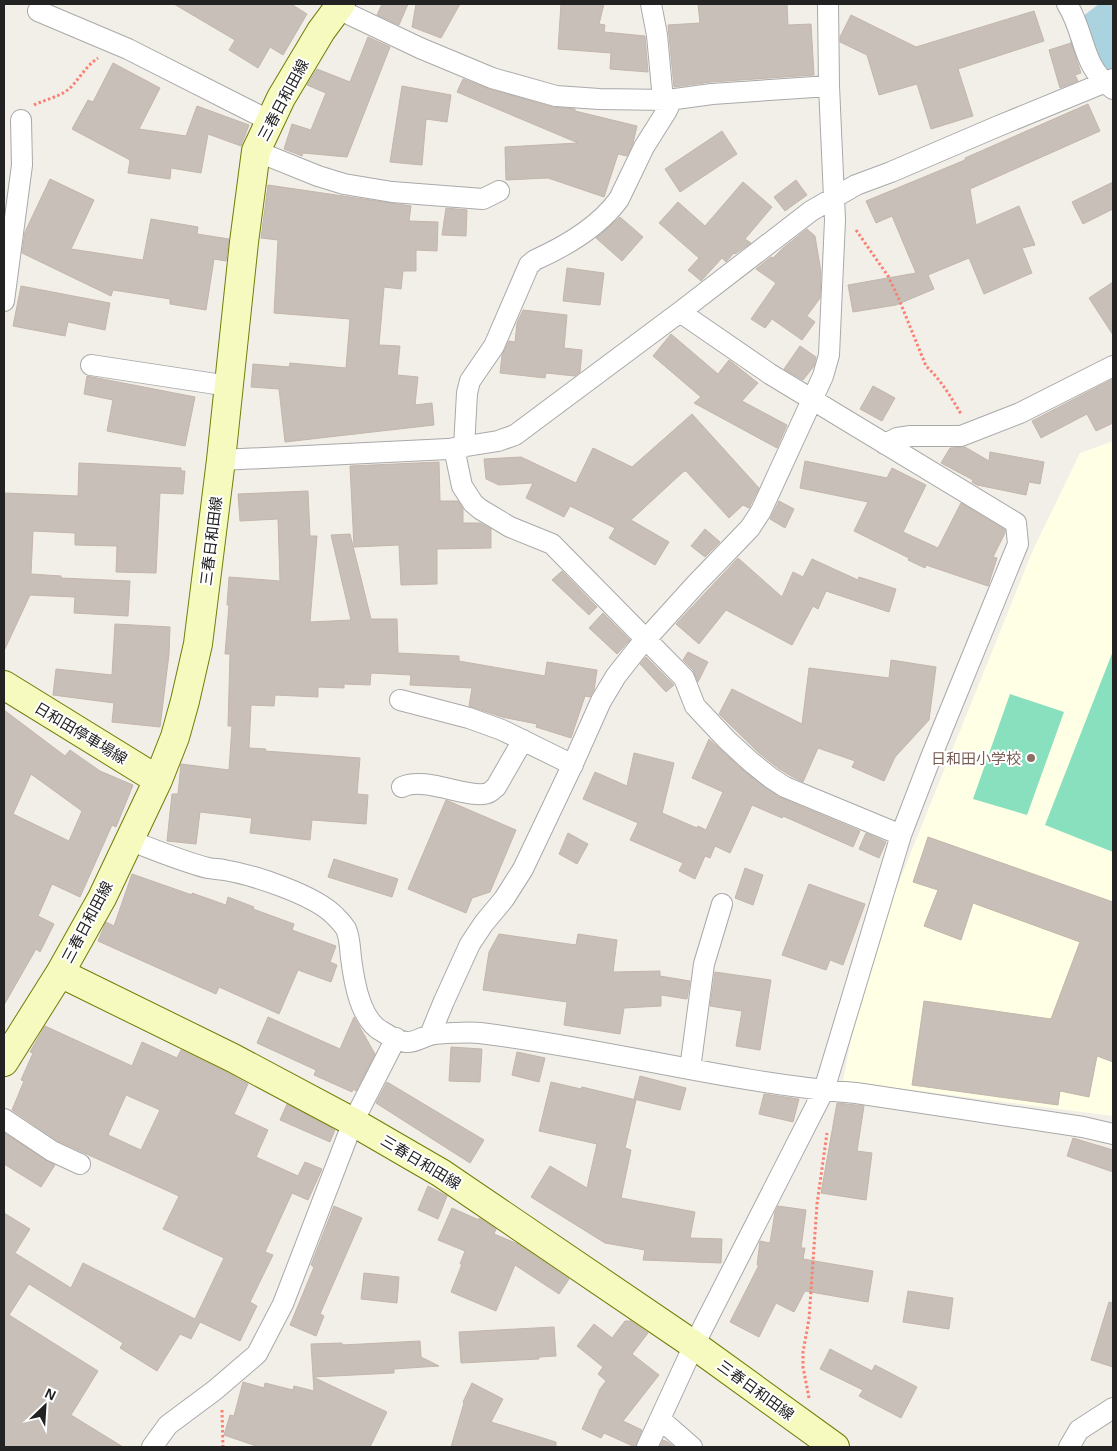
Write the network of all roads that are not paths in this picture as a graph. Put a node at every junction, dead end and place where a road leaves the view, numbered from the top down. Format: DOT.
graph roads {
  1 [pos="652,4"];
  2 [pos="828,4"];
  3 [pos="1067,4"];
  4 [pos="340,6"];
  5 [pos="38,11"];
  6 [pos="1110,84"];
  7 [pos="829,86"];
  8 [pos="666,100"];
  9 [pos="15,122"];
  10 [pos="270,122"];
  11 [pos="256,151"];
  12 [pos="498,191"];
  13 [pos="833,198"];
  14 [pos="7,248"];
  15 [pos="4,300"];
  16 [pos="680,312"];
  17 [pos="91,365"];
  18 [pos="1113,366"];
  19 [pos="229,386"];
  20 [pos="812,401"];
  21 [pos="885,444"];
  22 [pos="459,447"];
  23 [pos="221,460"];
  24 [pos="647,639"];
  25 [pos="4,685"];
  26 [pos="400,700"];
  27 [pos="523,740"];
  28 [pos="573,765"];
  29 [pos="158,780"];
  30 [pos="402,787"];
  31 [pos="901,835"];
  32 [pos="129,840"];
  33 [pos="722,904"];
  34 [pos="60,973"];
  35 [pos="430,1035"];
  36 [pos="396,1038"];
  37 [pos="4,1062"];
  38 [pos="690,1069"];
  39 [pos="824,1090"];
  40 [pos="4,1119"];
  41 [pos="353,1122"];
  42 [pos="1113,1134"];
  43 [pos="80,1164"];
  44 [pos="694,1345"];
  45 [pos="1113,1408"];
  46 [pos="660,1419"];
  47 [pos="152,1447"];
  48 [pos="647,1447"];
  49 [pos="692,1447"];
  50 [pos="835,1447"];
  51 [pos="1069,1447"];
  1 -- 8 [label="street"];
  2 -- 7 [label="street"];
  3 -- 6 [label="street"];
  4 -- 8 [label="street"];
  4 -- 10 [label="main road, 三春日和田線"];
  5 -- 10 [label="street"];
  6 -- 13 [label="street"];
  7 -- 8 [label="street"];
  7 -- 13 [label="street"];
  8 -- 22 [label="street"];
  9 -- 14 [label="street"];
  10 -- 11 [label="main road, 三春日和田線"];
  11 -- 12 [label="street"];
  11 -- 19 [label="main road, 三春日和田線"];
  13 -- 16 [label="street"];
  13 -- 20 [label="street"];
  14 -- 15 [label="street"];
  16 -- 20 [label="street"];
  16 -- 22 [label="street"];
  17 -- 19 [label="street"];
  18 -- 21 [label="street"];
  19 -- 23 [label="main road, 三春日和田線"];
  20 -- 21 [label="street"];
  20 -- 24 [label="street"];
  21 -- 31 [label="street"];
  22 -- 23 [label="street"];
  22 -- 24 [label="street"];
  23 -- 29 [label="main road, 三春日和田線"];
  24 -- 28 [label="street"];
  24 -- 31 [label="street"];
  25 -- 29 [label="main road, 日和田停車場線"];
  26 -- 27 [label="street"];
  27 -- 28 [label="street"];
  27 -- 30 [label="street"];
  28 -- 35 [label="street"];
  29 -- 32 [label="main road, 三春日和田線"];
  31 -- 39 [label="street"];
  32 -- 34 [label="main road, 三春日和田線"];
  32 -- 36 [label="street"];
  33 -- 38 [label="street"];
  34 -- 37 [label="main road"];
  34 -- 41 [label="main road, 三春日和田線"];
  35 -- 36 [label="street"];
  35 -- 38 [label="street"];
  36 -- 41 [label="street"];
  38 -- 39 [label="street"];
  39 -- 42 [label="street"];
  39 -- 44 [label="street"];
  40 -- 43 [label="street"];
  41 -- 44 [label="main road, 三春日和田線"];
  41 -- 47 [label="street"];
  44 -- 46 [label="street"];
  44 -- 50 [label="main road, 三春日和田線"];
  45 -- 51 [label="street"];
  46 -- 48 [label="street"];
  46 -- 49 [label="street"];
}
